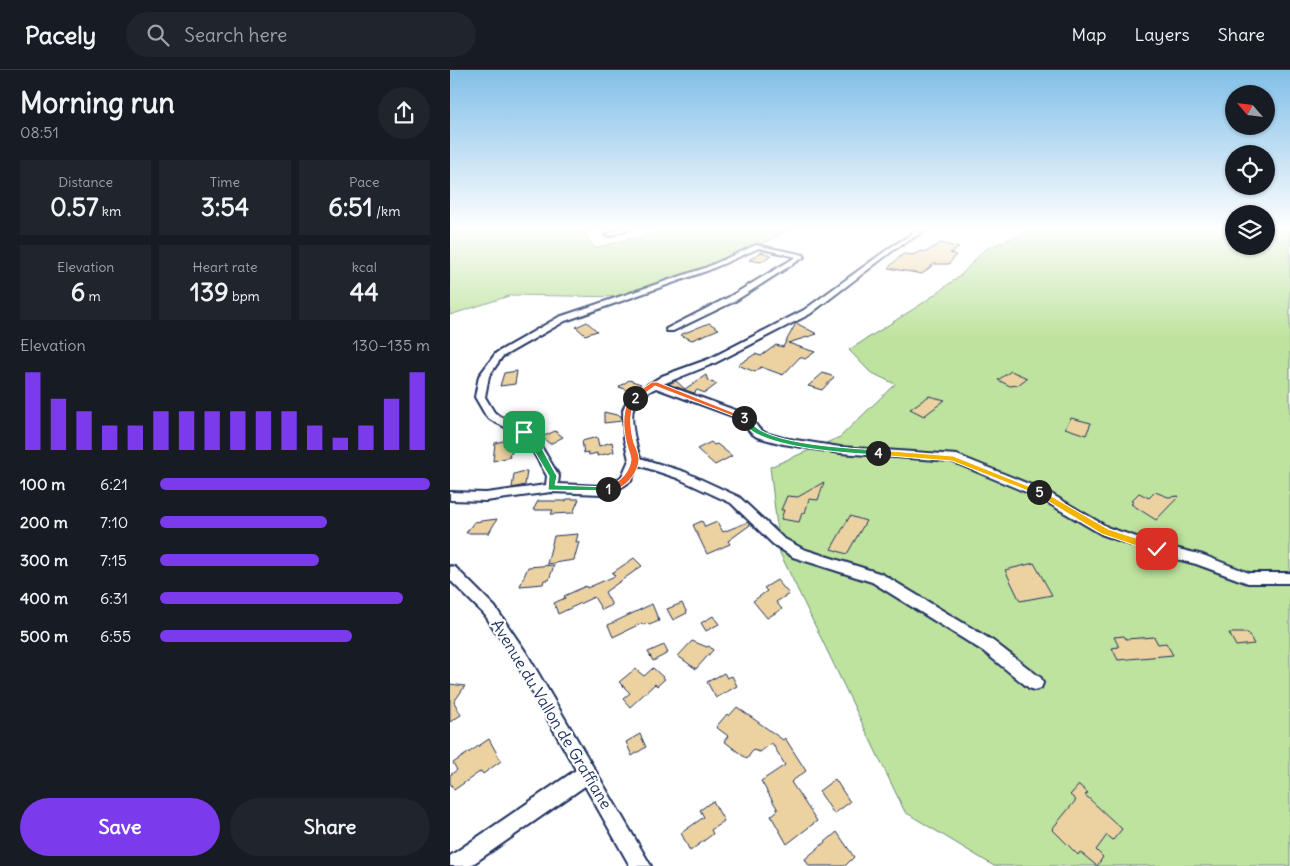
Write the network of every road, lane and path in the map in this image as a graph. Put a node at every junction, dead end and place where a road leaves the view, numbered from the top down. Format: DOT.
graph roads {
  1 [pos="714,265"];
  2 [pos="787,265"];
  3 [pos="870,265"];
  4 [pos="670,329"];
  5 [pos="655,384"];
  6 [pos="635,460"];
  7 [pos="551,488"];
  8 [pos="450,496"];
  9 [pos="452,577"];
  10 [pos="1290,578"];
  11 [pos="1034,683"];
  12 [pos="588,773"];
  13 [pos="453,866"];
  14 [pos="641,866"];
  1 -- 7 [label="street"];
  2 -- 4 [label="street"];
  3 -- 5 [label="street"];
  5 -- 6 [label="street"];
  5 -- 10 [label="street"];
  6 -- 7 [label="street"];
  6 -- 11 [label="street"];
  7 -- 8 [label="street"];
  9 -- 12 [label="street, Avenue du Vallon de Graffiane"];
  12 -- 13 [label="street"];
  12 -- 14 [label="street, Avenue du Vallon de Graffiane"];
}
